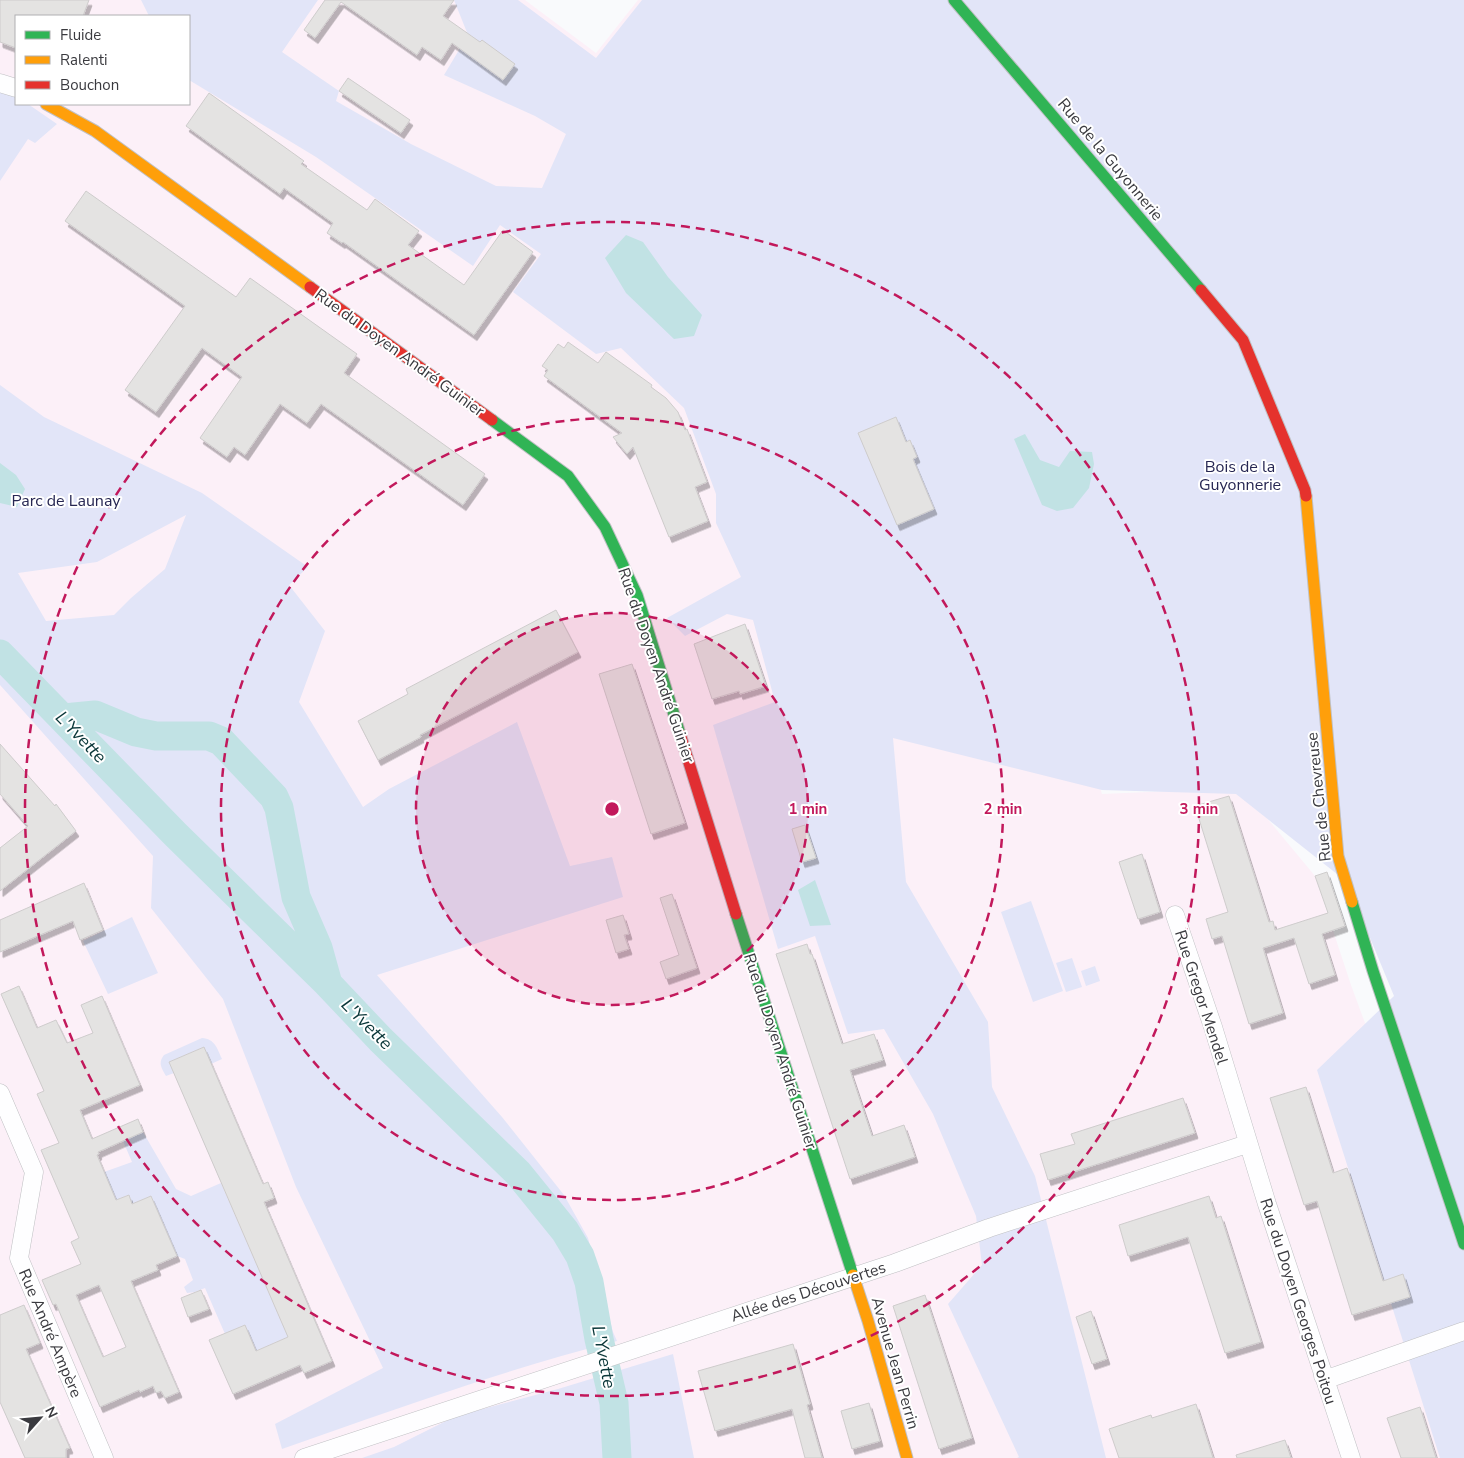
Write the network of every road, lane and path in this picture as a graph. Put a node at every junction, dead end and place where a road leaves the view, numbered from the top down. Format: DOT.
graph roads {
  1 [pos="954,0"];
  2 [pos="0,83"];
  3 [pos="15,88"];
  4 [pos="48,105"];
  5 [pos="1243,340"];
  6 [pos="1175,915"];
  7 [pos="0,1093"];
  8 [pos="1247,1144"];
  9 [pos="1464,1244"];
  10 [pos="854,1277"];
  11 [pos="1464,1331"];
  12 [pos="1323,1376"];
  13 [pos="104,1458"];
  14 [pos="304,1458"];
  15 [pos="907,1458"];
  16 [pos="1351,1458"];
  1 -- 5 [label="street, Rue de la Guyonnerie"];
  2 -- 3 [label="street"];
  4 -- 10 [label="street, Rue du Doyen André Guinier"];
  5 -- 9 [label="street, Rue de Chevreuse"];
  6 -- 8 [label="street, Rue Gregor Mendel"];
  7 -- 13 [label="street, Rue André Ampère"];
  8 -- 10 [label="street, Allée des Découvertes"];
  8 -- 12 [label="street, Rue du Doyen Georges Poitou"];
  10 -- 14 [label="street, Allée des Découvertes"];
  10 -- 15 [label="street, Avenue Jean Perrin"];
  11 -- 12 [label="street"];
  12 -- 16 [label="street, Rue du Doyen Georges Poitou"];
}
